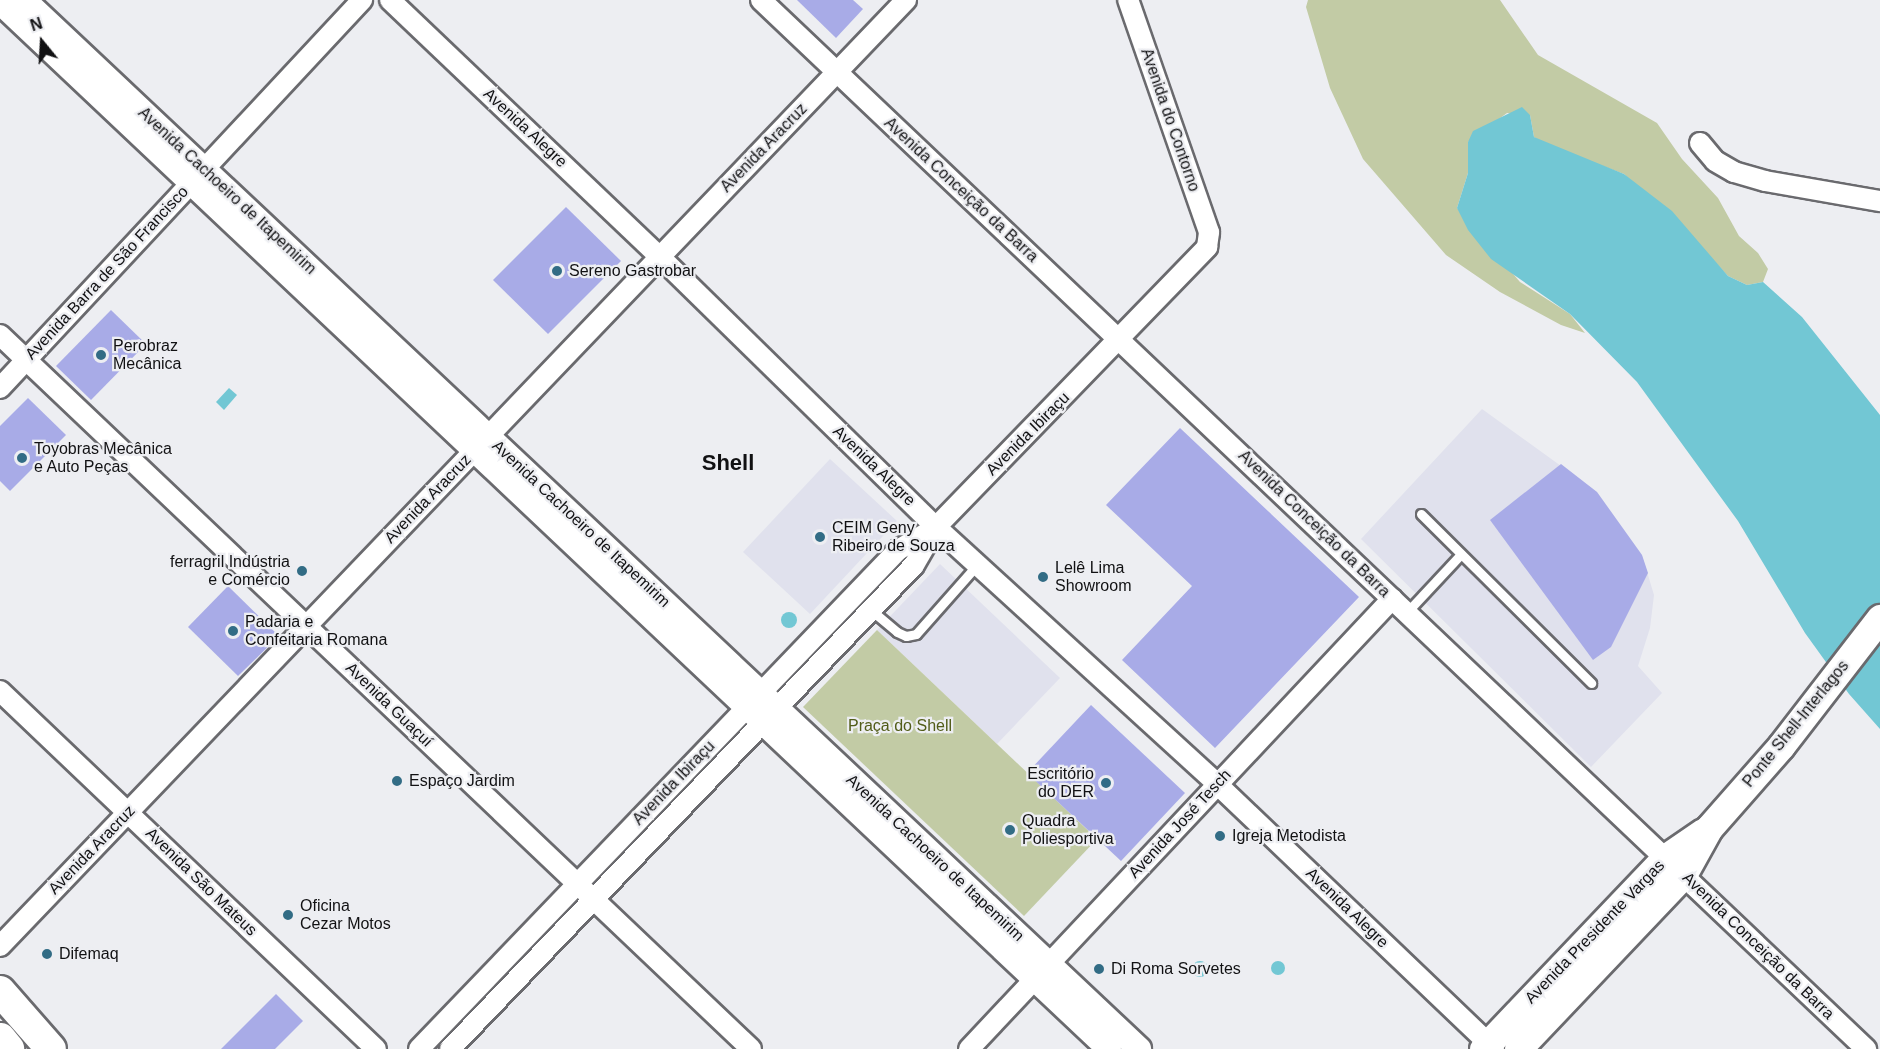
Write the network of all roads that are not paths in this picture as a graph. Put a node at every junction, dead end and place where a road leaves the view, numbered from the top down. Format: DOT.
graph roads {
  1 [pos="24,0"];
  2 [pos="362,0"];
  3 [pos="390,0"];
  4 [pos="761,0"];
  5 [pos="906,0"];
  6 [pos="1128,0"];
  7 [pos="0,2"];
  8 [pos="837,72"];
  9 [pos="1700,143"];
  10 [pos="198,176"];
  11 [pos="1880,201"];
  12 [pos="1210,241"];
  13 [pos="660,256"];
  14 [pos="0,335"];
  15 [pos="1120,341"];
  16 [pos="26,360"];
  17 [pos="0,388"];
  18 [pos="482,443"];
  19 [pos="1421,514"];
  20 [pos="936,527"];
  21 [pos="1461,554"];
  22 [pos="977,565"];
  23 [pos="1392,599"];
  24 [pos="871,609"];
  25 [pos="1407,612"];
  26 [pos="1880,618"];
  27 [pos="306,626"];
  28 [pos="1591,683"];
  29 [pos="0,691"];
  30 [pos="762,708"];
  31 [pos="1217,784"];
  32 [pos="128,813"];
  33 [pos="1709,828"];
  34 [pos="1674,866"];
  35 [pos="577,884"];
  36 [pos="594,899"];
  37 [pos="0,946"];
  38 [pos="1042,971"];
  39 [pos="0,991"];
  40 [pos="0,1039"];
  41 [pos="1489,1047"];
  42 [pos="8,1049"];
  43 [pos="51,1049"];
  44 [pos="376,1049"];
  45 [pos="419,1049"];
  46 [pos="450,1049"];
  47 [pos="751,1049"];
  48 [pos="969,1049"];
  49 [pos="1109,1049"];
  50 [pos="1138,1049"];
  51 [pos="1518,1049"];
  52 [pos="1866,1049"];
  1 -- 10 [label="street, Avenida Cachoeiro de Itapemirim"];
  2 -- 10 [label="street, Avenida Barra de São Francisco"];
  3 -- 13 [label="street, Avenida Alegre"];
  4 -- 8 [label="street, Avenida Conceição da Barra"];
  5 -- 8 [label="street, Avenida Aracruz"];
  6 -- 12 [label="street, Avenida do Contorno"];
  7 -- 10 [label="street"];
  8 -- 13 [label="street, Avenida Aracruz"];
  8 -- 15 [label="street, Avenida Conceição da Barra"];
  9 -- 11 [label="street"];
  10 -- 16 [label="street, Avenida Barra de São Francisco"];
  10 -- 18 [label="street, Avenida Cachoeiro de Itapemirim"];
  12 -- 15 [label="street, Avenida Ibiraçu"];
  13 -- 18 [label="street, Avenida Aracruz"];
  13 -- 20 [label="street, Avenida Alegre"];
  14 -- 16 [label="street, Avenida Guaçuí"];
  15 -- 20 [label="street, Avenida Ibiraçu"];
  15 -- 23 [label="street, Avenida Conceição da Barra"];
  16 -- 17 [label="street, Avenida Barra de São Francisco"];
  16 -- 27 [label="street, Avenida Guaçuí"];
  18 -- 27 [label="street, Avenida Aracruz"];
  18 -- 30 [label="street, Avenida Cachoeiro de Itapemirim"];
  19 -- 21 [label="lane"];
  20 -- 22 [label="street, Avenida Alegre"];
  20 -- 24 [label="street, Avenida Ibiraçu"];
  20 -- 30 [label="street, Avenida Ibiraçu"];
  21 -- 25 [label="lane"];
  21 -- 28 [label="lane"];
  22 -- 24 [label="lane"];
  22 -- 31 [label="street, Avenida Alegre"];
  23 -- 25 [label="street, Avenida Conceição da Barra"];
  23 -- 31 [label="street, Avenida José Tesch"];
  24 -- 30 [label="street, Avenida Ibiraçu"];
  25 -- 34 [label="street, Avenida Conceição da Barra"];
  26 -- 33 [label="main road, Ponte Shell-Interlagos"];
  27 -- 32 [label="street, Avenida Aracruz"];
  27 -- 35 [label="street, Avenida Guaçuí"];
  29 -- 32 [label="street, Avenida São Mateus"];
  30 -- 35 [label="street, Avenida Ibiraçu"];
  30 -- 36 [label="street, Avenida Ibiraçu"];
  30 -- 38 [label="street, Avenida Cachoeiro de Itapemirim"];
  31 -- 38 [label="street, Avenida José Tesch"];
  31 -- 41 [label="street, Avenida Alegre"];
  32 -- 37 [label="street, Avenida Aracruz"];
  32 -- 44 [label="street, Avenida São Mateus"];
  33 -- 34 [label="main road, Avenida Presidente Vargas"];
  34 -- 41 [label="main road, Avenida Presidente Vargas"];
  34 -- 51 [label="main road, Avenida Presidente Vargas"];
  34 -- 52 [label="street, Avenida Conceição da Barra"];
  35 -- 36 [label="street, Avenida Guaçuí"];
  35 -- 45 [label="street, Avenida Ibiraçu"];
  36 -- 46 [label="street, Avenida Ibiraçu"];
  36 -- 47 [label="street, Avenida Guaçuí"];
  38 -- 48 [label="street, Avenida José Tesch"];
  38 -- 49 [label="street"];
  38 -- 50 [label="street, Avenida Cachoeiro de Itapemirim"];
  39 -- 43 [label="main road"];
  40 -- 42 [label="highway"];
}
